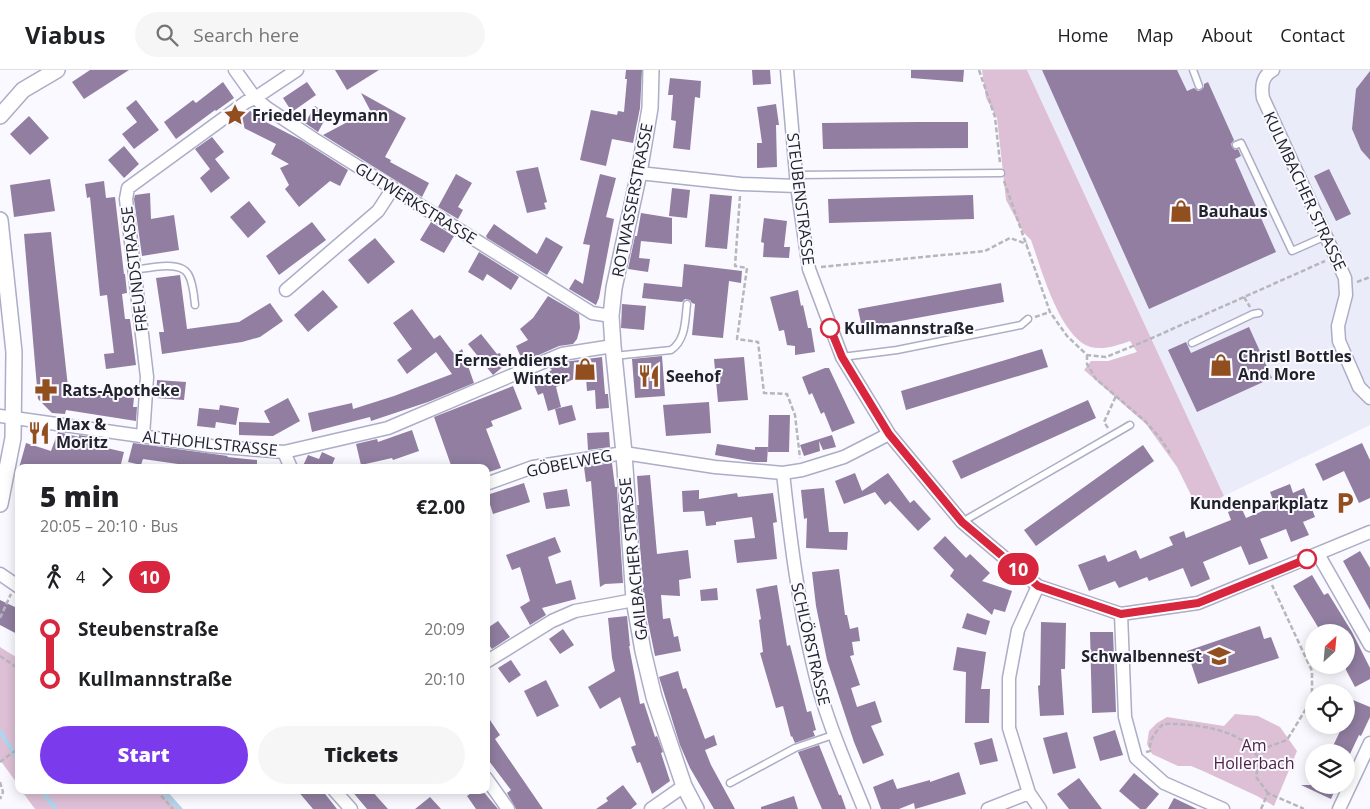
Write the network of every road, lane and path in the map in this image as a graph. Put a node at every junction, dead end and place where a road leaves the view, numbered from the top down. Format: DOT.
graph roads {
  1 [pos="56,70"];
  2 [pos="234,70"];
  3 [pos="297,70"];
  4 [pos="651,70"];
  5 [pos="787,70"];
  6 [pos="980,70"];
  7 [pos="1193,70"];
  8 [pos="1273,70"];
  9 [pos="1199,86"];
  10 [pos="255,98"];
  11 [pos="0,116"];
  12 [pos="1236,145"];
  13 [pos="639,173"];
  14 [pos="1001,173"];
  15 [pos="796,181"];
  16 [pos="741,184"];
  17 [pos="393,188"];
  18 [pos="0,220"];
  19 [pos="1326,236"];
  20 [pos="1027,244"];
  21 [pos="1335,256"];
  22 [pos="809,268"];
  23 [pos="134,270"];
  24 [pos="286,290"];
  25 [pos="687,304"];
  26 [pos="195,305"];
  27 [pos="1050,312"];
  28 [pos="1259,313"];
  29 [pos="1028,319"];
  30 [pos="611,323"];
  31 [pos="1192,343"];
  32 [pos="613,351"];
  33 [pos="1087,355"];
  34 [pos="842,357"];
  35 [pos="1116,396"];
  36 [pos="1370,398"];
  37 [pos="7,418"];
  38 [pos="1130,426"];
  39 [pos="889,434"];
  40 [pos="1112,435"];
  41 [pos="143,436"];
  42 [pos="284,452"];
  43 [pos="1170,452"];
  44 [pos="624,453"];
  45 [pos="289,464"];
  46 [pos="802,470"];
  47 [pos="783,473"];
  48 [pos="490,483"];
  49 [pos="0,504"];
  50 [pos="962,522"];
  51 [pos="1369,534"];
  52 [pos="1318,554"];
  53 [pos="0,574"];
  54 [pos="1268,575"];
  55 [pos="15,585"];
  56 [pos="1038,586"];
  57 [pos="15,590"];
  58 [pos="634,600"];
  59 [pos="1121,614"];
  60 [pos="0,618"];
  61 [pos="1370,645"];
  62 [pos="0,656"];
  63 [pos="490,660"];
  64 [pos="15,666"];
  65 [pos="834,736"];
  66 [pos="1370,743"];
  67 [pos="15,751"];
  68 [pos="1135,754"];
  69 [pos="1259,759"];
  70 [pos="0,762"];
  71 [pos="0,782"];
  72 [pos="730,783"];
  73 [pos="490,784"];
  74 [pos="684,786"];
  75 [pos="1029,793"];
  76 [pos="1268,793"];
  77 [pos="160,794"];
  78 [pos="338,794"];
  79 [pos="0,799"];
  80 [pos="173,809"];
  81 [pos="351,809"];
  82 [pos="508,809"];
  83 [pos="651,809"];
  84 [pos="696,809"];
  85 [pos="864,809"];
  86 [pos="988,809"];
  87 [pos="1040,809"];
  88 [pos="1223,809"];
  89 [pos="1261,809"];
  90 [pos="1304,809"];
  91 [pos="1339,809"];
  1 -- 11 [label="street"];
  2 -- 10 [label="street, GUTWERKSTRASSE"];
  3 -- 10 [label="street, FREUNDSTRASSE"];
  4 -- 13 [label="street, ROTWASSERSTRASSE"];
  5 -- 15 [label="street, STEUBENSTRASSE"];
  6 -- 14 [label="path"];
  7 -- 9 [label="lane"];
  8 -- 19 [label="street, KULMBACHER STRASSE"];
  10 -- 17 [label="street, GUTWERKSTRASSE"];
  10 -- 23 [label="street, FREUNDSTRASSE"];
  12 -- 19 [label="lane"];
  13 -- 16 [label="street"];
  13 -- 30 [label="street, ROTWASSERSTRASSE"];
  14 -- 15 [label="lane"];
  14 -- 20 [label="path"];
  15 -- 16 [label="street"];
  15 -- 22 [label="street, STEUBENSTRASSE"];
  16 -- 46 [label="path"];
  17 -- 24 [label="street"];
  17 -- 30 [label="street, GUTWERKSTRASSE"];
  18 -- 37 [label="street"];
  19 -- 21 [label="street, KULMBACHER STRASSE"];
  20 -- 22 [label="path"];
  20 -- 27 [label="path"];
  21 -- 33 [label="path"];
  21 -- 36 [label="street, KULMBACHER STRASSE"];
  22 -- 34 [label="street, STEUBENSTRASSE"];
  23 -- 26 [label="lane"];
  23 -- 41 [label="street, FREUNDSTRASSE"];
  25 -- 32 [label="lane"];
  27 -- 29 [label="path"];
  27 -- 33 [label="path"];
  28 -- 31 [label="lane"];
  29 -- 34 [label="lane"];
  30 -- 32 [label="street, GAILBACHER STRASSE"];
  32 -- 42 [label="street, ALTHOHLSTRASSE"];
  32 -- 44 [label="street, GAILBACHER STRASSE"];
  33 -- 35 [label="path"];
  34 -- 39 [label="street, STEUBENSTRASSE"];
  35 -- 40 [label="path"];
  35 -- 43 [label="path"];
  37 -- 41 [label="street, ALTHOHLSTRASSE"];
  37 -- 49 [label="street"];
  38 -- 40 [label="lane"];
  39 -- 46 [label="street"];
  39 -- 50 [label="street, STEUBENSTRASSE"];
  40 -- 50 [label="lane"];
  41 -- 42 [label="street, ALTHOHLSTRASSE"];
  42 -- 45 [label="street"];
  44 -- 47 [label="street"];
  44 -- 48 [label="street, GÖBELWEG"];
  44 -- 58 [label="street, GAILBACHER STRASSE"];
  46 -- 47 [label="street"];
  47 -- 65 [label="street, SCHLÖRSTRASSE"];
  50 -- 56 [label="street, STEUBENSTRASSE"];
  51 -- 52 [label="street, STEUBENSTRASSE"];
  52 -- 54 [label="street, STEUBENSTRASSE"];
  52 -- 61 [label="street"];
  53 -- 55 [label="street"];
  54 -- 59 [label="street, STEUBENSTRASSE"];
  54 -- 69 [label="path"];
  56 -- 59 [label="street, STEUBENSTRASSE"];
  56 -- 75 [label="street"];
  57 -- 60 [label="path"];
  58 -- 63 [label="street"];
  58 -- 74 [label="street, GAILBACHER STRASSE"];
  59 -- 68 [label="street"];
  62 -- 64 [label="path"];
  65 -- 72 [label="lane"];
  65 -- 85 [label="street, SCHLÖRSTRASSE"];
  66 -- 91 [label="street"];
  67 -- 70 [label="path"];
  68 -- 69 [label="path"];
  68 -- 88 [label="street"];
  69 -- 76 [label="path"];
  71 -- 79 [label="path"];
  73 -- 82 [label="street"];
  74 -- 83 [label="street"];
  74 -- 84 [label="street, GAILBACHER STRASSE"];
  75 -- 86 [label="street"];
  75 -- 87 [label="street"];
  76 -- 89 [label="path"];
  76 -- 90 [label="path"];
  77 -- 80 [label="path"];
  78 -- 81 [label="street"];
}
